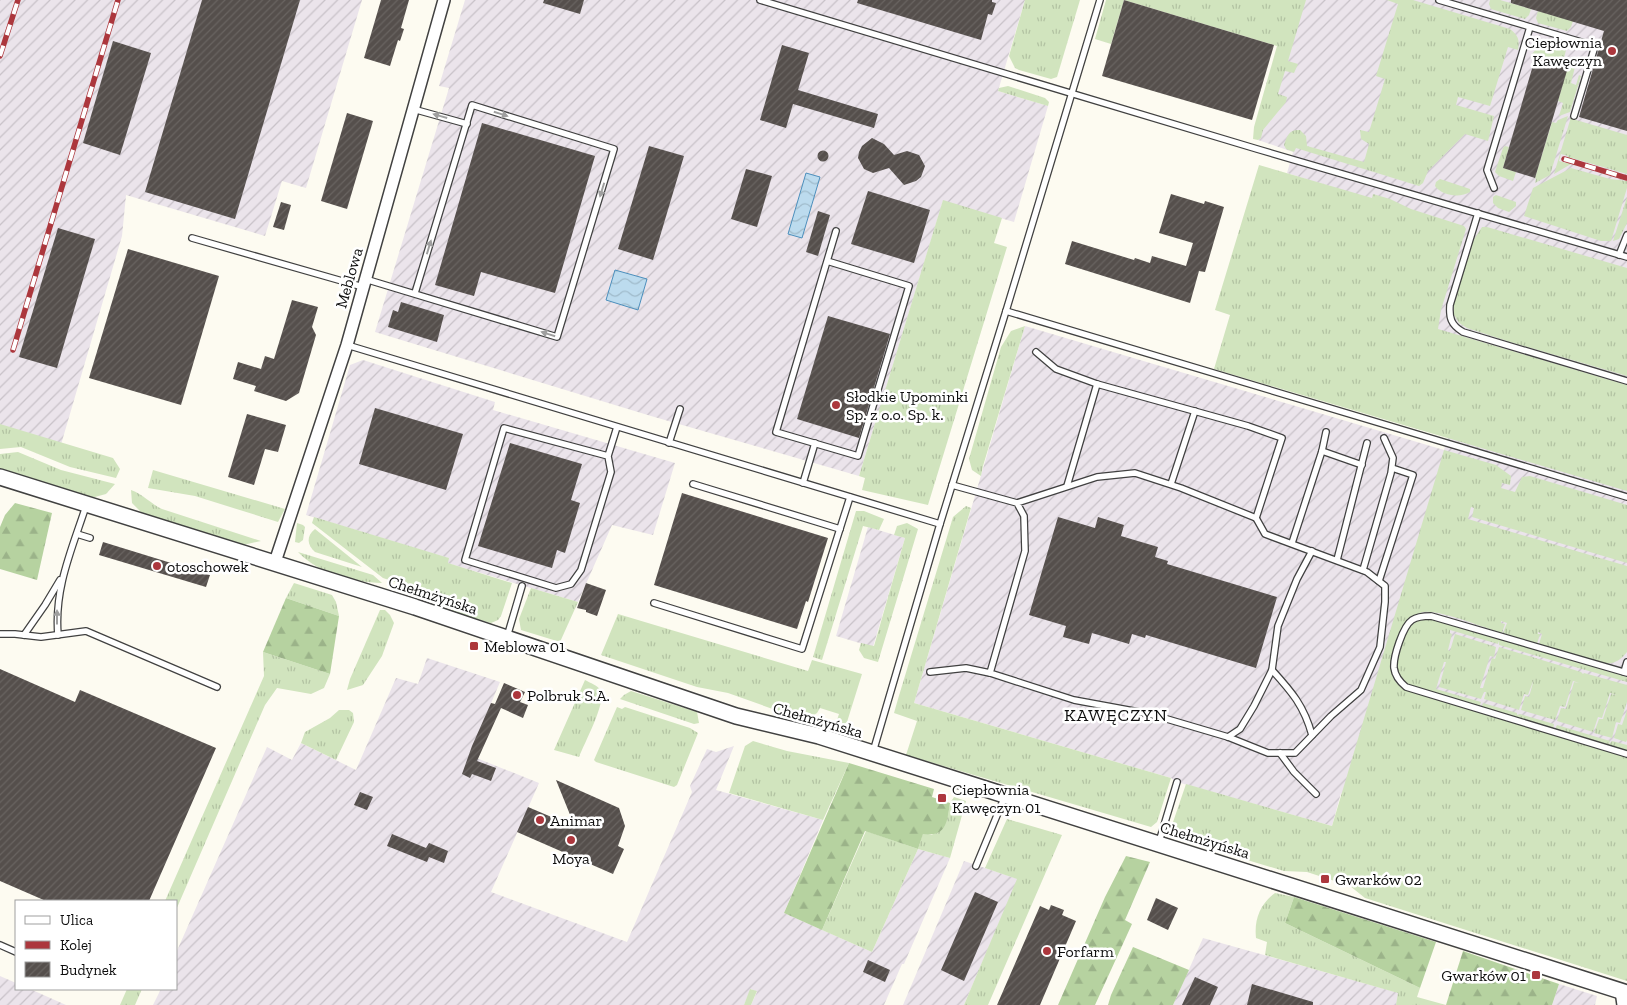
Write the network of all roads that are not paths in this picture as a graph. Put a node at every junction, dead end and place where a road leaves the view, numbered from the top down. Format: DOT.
graph roads {
  1 [pos="444,0"];
  2 [pos="760,0"];
  3 [pos="1100,0"];
  4 [pos="1439,0"];
  5 [pos="1530,27"];
  6 [pos="1072,94"];
  7 [pos="413,109"];
  8 [pos="1574,116"];
  9 [pos="466,124"];
  10 [pos="1494,188"];
  11 [pos="1478,213"];
  12 [pos="836,231"];
  13 [pos="1627,236"];
  14 [pos="192,238"];
  15 [pos="1619,255"];
  16 [pos="1627,257"];
  17 [pos="827,261"];
  18 [pos="364,283"];
  19 [pos="414,293"];
  20 [pos="1006,311"];
  21 [pos="347,345"];
  22 [pos="1036,352"];
  23 [pos="1627,381"];
  24 [pos="1097,384"];
  25 [pos="680,409"];
  26 [pos="1195,411"];
  27 [pos="617,427"];
  28 [pos="1326,432"];
  29 [pos="1384,438"];
  30 [pos="670,442"];
  31 [pos="815,443"];
  32 [pos="1367,443"];
  33 [pos="1322,452"];
  34 [pos="608,456"];
  35 [pos="1362,465"];
  36 [pos="1392,468"];
  37 [pos="0,476"];
  38 [pos="803,483"];
  39 [pos="693,484"];
  40 [pos="1171,484"];
  41 [pos="952,485"];
  42 [pos="1068,486"];
  43 [pos="850,497"];
  44 [pos="1627,497"];
  45 [pos="1017,503"];
  46 [pos="87,504"];
  47 [pos="1256,518"];
  48 [pos="940,524"];
  49 [pos="840,529"];
  50 [pos="77,534"];
  51 [pos="90,538"];
  52 [pos="1292,544"];
  53 [pos="1312,551"];
  54 [pos="1337,560"];
  55 [pos="274,562"];
  56 [pos="1362,570"];
  57 [pos="62,576"];
  58 [pos="1378,581"];
  59 [pos="522,586"];
  60 [pos="654,603"];
  61 [pos="0,634"];
  62 [pos="24,635"];
  63 [pos="58,635"];
  64 [pos="507,637"];
  65 [pos="1627,662"];
  66 [pos="1272,670"];
  67 [pos="930,672"];
  68 [pos="990,672"];
  69 [pos="1625,673"];
  70 [pos="217,687"];
  71 [pos="1312,736"];
  72 [pos="1228,737"];
  73 [pos="872,754"];
  74 [pos="1280,754"];
  75 [pos="1627,754"];
  76 [pos="1178,782"];
  77 [pos="1316,794"];
  78 [pos="1006,795"];
  79 [pos="1159,844"];
  80 [pos="976,866"];
  81 [pos="0,945"];
  82 [pos="15,952"];
  83 [pos="1624,996"];
  1 -- 7 [label="street, Meblowa"];
  2 -- 6 [label="lane"];
  3 -- 6 [label="lane"];
  4 -- 5 [label="lane"];
  5 -- 8 [label="lane"];
  5 -- 10 [label="lane"];
  6 -- 11 [label="lane"];
  6 -- 20 [label="lane"];
  9 -- 7 [label="lane, one-way"];
  7 -- 18 [label="street, Meblowa"];
  19 -- 9 [label="lane, one-way"];
  9 -- 19 [label="lane, one-way"];
  11 -- 15 [label="lane"];
  11 -- 23 [label="lane"];
  12 -- 17 [label="lane"];
  13 -- 15 [label="lane"];
  14 -- 18 [label="lane"];
  15 -- 16 [label="lane"];
  17 -- 31 [label="lane"];
  17 -- 31 [label="lane"];
  18 -- 19 [label="lane"];
  18 -- 21 [label="street, Meblowa"];
  20 -- 41 [label="lane"];
  20 -- 44 [label="lane"];
  21 -- 27 [label="lane"];
  21 -- 55 [label="street, Meblowa"];
  22 -- 24 [label="lane"];
  24 -- 26 [label="lane"];
  24 -- 42 [label="lane"];
  25 -- 30 [label="lane"];
  26 -- 40 [label="lane"];
  26 -- 47 [label="lane"];
  27 -- 30 [label="lane"];
  27 -- 34 [label="lane"];
  28 -- 33 [label="lane"];
  29 -- 36 [label="lane"];
  30 -- 38 [label="lane"];
  31 -- 38 [label="lane"];
  32 -- 35 [label="lane"];
  33 -- 35 [label="lane"];
  33 -- 52 [label="lane"];
  34 -- 34 [label="lane"];
  35 -- 54 [label="lane"];
  36 -- 56 [label="lane"];
  36 -- 58 [label="lane"];
  37 -- 46 [label="street, Chełmżyńska"];
  38 -- 43 [label="lane"];
  39 -- 49 [label="lane"];
  40 -- 42 [label="lane"];
  40 -- 47 [label="lane"];
  41 -- 45 [label="lane"];
  41 -- 48 [label="lane"];
  42 -- 45 [label="lane"];
  43 -- 48 [label="lane"];
  43 -- 49 [label="lane"];
  45 -- 68 [label="lane"];
  46 -- 50 [label="lane"];
  46 -- 55 [label="street, Chełmżyńska"];
  47 -- 52 [label="lane"];
  48 -- 73 [label="lane"];
  49 -- 60 [label="lane"];
  50 -- 51 [label="lane"];
  50 -- 57 [label="lane"];
  52 -- 53 [label="lane"];
  53 -- 54 [label="lane"];
  53 -- 66 [label="lane"];
  54 -- 56 [label="lane"];
  55 -- 64 [label="street, Chełmżyńska"];
  56 -- 58 [label="lane"];
  57 -- 62 [label="lane"];
  63 -- 57 [label="lane, one-way"];
  58 -- 71 [label="lane"];
  59 -- 64 [label="lane"];
  61 -- 62 [label="lane"];
  62 -- 63 [label="lane"];
  63 -- 70 [label="lane"];
  64 -- 73 [label="street, Chełmżyńska"];
  65 -- 69 [label="lane"];
  66 -- 71 [label="lane"];
  66 -- 72 [label="lane"];
  67 -- 68 [label="lane"];
  68 -- 72 [label="lane"];
  69 -- 75 [label="lane"];
  71 -- 74 [label="lane"];
  72 -- 74 [label="lane"];
  73 -- 78 [label="street, Chełmżyńska"];
  74 -- 77 [label="lane"];
  76 -- 79 [label="lane"];
  78 -- 79 [label="street, Chełmżyńska"];
  78 -- 80 [label="lane"];
  79 -- 83 [label="street, Chełmżyńska"];
  81 -- 82 [label="lane"];
}
